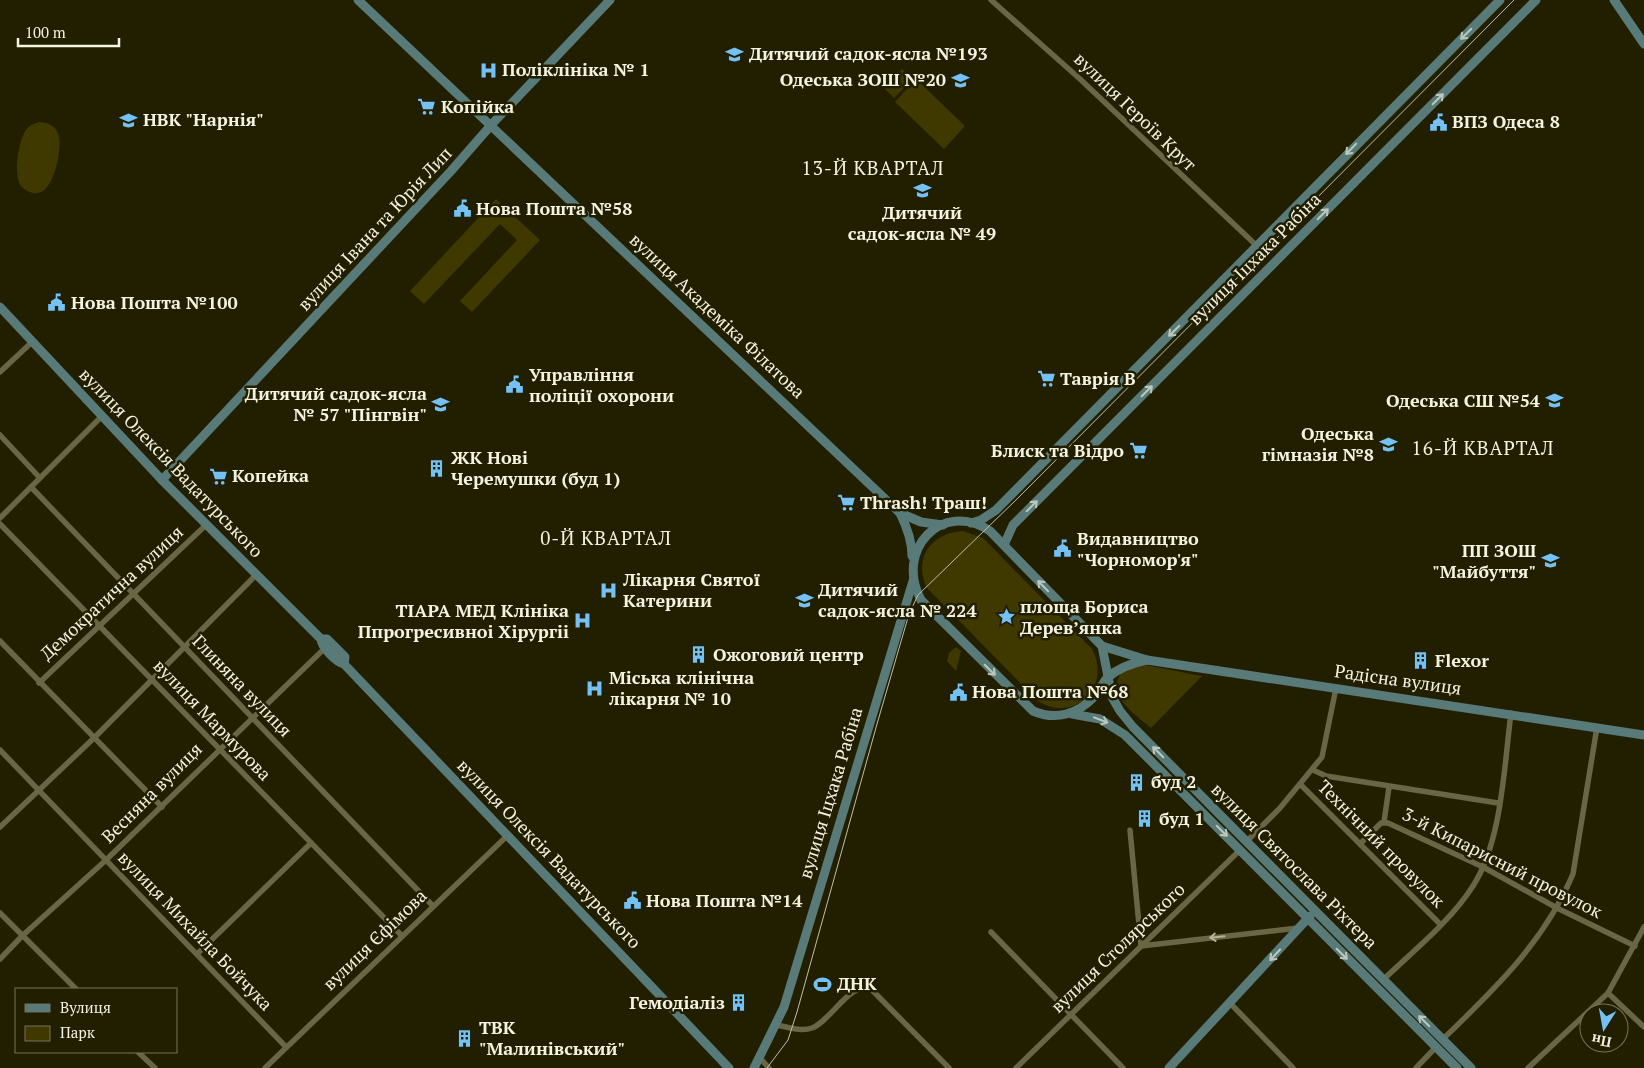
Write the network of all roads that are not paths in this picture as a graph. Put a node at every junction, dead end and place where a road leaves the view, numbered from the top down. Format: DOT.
graph roads {
  1 [pos="358,0"];
  2 [pos="610,0"];
  3 [pos="992,0"];
  4 [pos="1500,0"];
  5 [pos="1536,0"];
  6 [pos="1614,0"];
  7 [pos="1644,44"];
  8 [pos="492,124"];
  9 [pos="1257,246"];
  10 [pos="0,307"];
  11 [pos="32,342"];
  12 [pos="0,372"];
  13 [pos="102,416"];
  14 [pos="0,435"];
  15 [pos="40,478"];
  16 [pos="162,480"];
  17 [pos="30,487"];
  18 [pos="900,513"];
  19 [pos="0,518"];
  20 [pos="971,522"];
  21 [pos="0,524"];
  22 [pos="207,524"];
  23 [pos="943,525"];
  24 [pos="1004,545"];
  25 [pos="912,566"];
  26 [pos="256,575"];
  27 [pos="913,581"];
  28 [pos="132,594"];
  29 [pos="99,625"];
  30 [pos="0,641"];
  31 [pos="323,644"];
  32 [pos="1102,646"];
  33 [pos="184,648"];
  34 [pos="1147,660"];
  35 [pos="1107,678"];
  36 [pos="152,680"];
  37 [pos="39,683"];
  38 [pos="1336,688"];
  39 [pos="1511,713"];
  40 [pos="1072,714"];
  41 [pos="252,718"];
  42 [pos="1597,727"];
  43 [pos="1644,735"];
  44 [pos="94,738"];
  45 [pos="219,749"];
  46 [pos="0,750"];
  47 [pos="1313,770"];
  48 [pos="1301,785"];
  49 [pos="1389,787"];
  50 [pos="38,790"];
  51 [pos="1498,803"];
  52 [pos="162,806"];
  53 [pos="1384,822"];
  54 [pos="0,828"];
  55 [pos="1130,830"];
  56 [pos="508,835"];
  57 [pos="1247,841"];
  58 [pos="311,842"];
  59 [pos="1360,844"];
  60 [pos="1240,850"];
  61 [pos="106,860"];
  62 [pos="1483,867"];
  63 [pos="433,906"];
  64 [pos="1557,908"];
  65 [pos="1316,911"];
  66 [pos="0,913"];
  67 [pos="1308,919"];
  68 [pos="1440,924"];
  69 [pos="1644,927"];
  70 [pos="1300,928"];
  71 [pos="990,932"];
  72 [pos="22,936"];
  73 [pos="402,936"];
  74 [pos="1141,946"];
  75 [pos="1635,946"];
  76 [pos="196,954"];
  77 [pos="0,959"];
  78 [pos="1383,980"];
  79 [pos="75,988"];
  80 [pos="1608,993"];
  81 [pos="1230,1003"];
  82 [pos="1070,1015"];
  83 [pos="777,1025"];
  84 [pos="1644,1027"];
  85 [pos="1442,1040"];
  86 [pos="286,1047"];
  87 [pos="1436,1047"];
  88 [pos="139,1053"];
  89 [pos="760,1058"];
  90 [pos="1020,1067"];
  91 [pos="154,1068"];
  92 [pos="265,1068"];
  93 [pos="729,1068"];
  94 [pos="754,1068"];
  95 [pos="769,1068"];
  96 [pos="948,1068"];
  97 [pos="1123,1068"];
  98 [pos="1169,1068"];
  99 [pos="1293,1068"];
  100 [pos="1416,1068"];
  101 [pos="1457,1068"];
  102 [pos="1470,1068"];
  103 [pos="1528,1068"];
  1 -- 8 [label="main road, вулиця Академіка Філатова"];
  2 -- 8 [label="main road, вулиця Івана та Юрія Лип"];
  3 -- 9 [label="street, вулиця Героїв Крут"];
  4 -- 9 [label="main road, вулиця Іцхака Рабіна, one-way"];
  24 -- 5 [label="main road, вулиця Іцхака Рабіна, one-way"];
  6 -- 7 [label="main road"];
  8 -- 16 [label="main road, вулиця Івана та Юрія Лип"];
  8 -- 18 [label="main road, вулиця Академіка Філатова"];
  9 -- 20 [label="main road, вулиця Іцхака Рабіна, one-way"];
  10 -- 11 [label="main road, вулиця Олексія Вадатурського"];
  11 -- 12 [label="street"];
  11 -- 13 [label="main road, вулиця Олексія Вадатурського"];
  13 -- 15 [label="street"];
  13 -- 16 [label="main road, вулиця Олексія Вадатурського"];
  14 -- 15 [label="street"];
  15 -- 17 [label="street"];
  16 -- 22 [label="main road, вулиця Олексія Вадатурського"];
  17 -- 19 [label="street"];
  17 -- 28 [label="street, Глиняна вулиця"];
  18 -- 23 [label="main road, вулиця Академіка Філатова"];
  18 -- 25 [label="main road, вулиця Академіка Філатова"];
  20 -- 23 [label="main road"];
  20 -- 24 [label="main road"];
  21 -- 29 [label="street, вулиця Мармурова"];
  22 -- 26 [label="main road, вулиця Олексія Вадатурського"];
  22 -- 28 [label="street, Демократична вулиця"];
  23 -- 25 [label="main road"];
  32 -- 24 [label="main road, one-way"];
  25 -- 27 [label="main road"];
  26 -- 31 [label="main road, вулиця Олексія Вадатурського"];
  26 -- 33 [label="street"];
  27 -- 40 [label="main road, one-way"];
  27 -- 83 [label="main road, вулиця Іцхака Рабіна"];
  28 -- 29 [label="street, Демократична вулиця"];
  28 -- 33 [label="street, Глиняна вулиця"];
  29 -- 36 [label="street, вулиця Мармурова"];
  29 -- 37 [label="street, Демократична вулиця"];
  30 -- 37 [label="street"];
  31 -- 41 [label="street, Весняна вулиця"];
  31 -- 56 [label="main road, вулиця Олексія Вадатурського"];
  32 -- 34 [label="main road, Радісна вулиця"];
  32 -- 35 [label="main road"];
  33 -- 36 [label="street"];
  33 -- 41 [label="street, Глиняна вулиця"];
  34 -- 35 [label="main road, Радісна вулиця"];
  34 -- 38 [label="main road, Радісна вулиця"];
  35 -- 40 [label="main road"];
  57 -- 35 [label="main road, вулиця Святослава Ріхтера, one-way"];
  36 -- 44 [label="street"];
  36 -- 45 [label="street, вулиця Мармурова"];
  37 -- 44 [label="street"];
  38 -- 39 [label="main road, Радісна вулиця"];
  38 -- 47 [label="street"];
  39 -- 42 [label="main road, Радісна вулиця"];
  39 -- 51 [label="street"];
  40 -- 60 [label="main road, вулиця Святослава Ріхтера, one-way"];
  41 -- 45 [label="street, Весняна вулиця"];
  41 -- 63 [label="street, Глиняна вулиця"];
  42 -- 43 [label="main road, Радісна вулиця"];
  42 -- 64 [label="street"];
  44 -- 50 [label="street"];
  44 -- 52 [label="street"];
  45 -- 52 [label="street, Весняна вулиця"];
  45 -- 58 [label="street, вулиця Мармурова"];
  46 -- 50 [label="street, вулиця Михайла Бойчука"];
  47 -- 48 [label="street"];
  47 -- 49 [label="street"];
  48 -- 57 [label="street"];
  48 -- 59 [label="street, Технічний провулок"];
  49 -- 51 [label="street"];
  49 -- 53 [label="street"];
  50 -- 54 [label="street"];
  50 -- 61 [label="street, вулиця Михайла Бойчука"];
  51 -- 62 [label="street"];
  52 -- 61 [label="street, Весняна вулиця"];
  53 -- 59 [label="street, 3-й Кипарисний провулок"];
  53 -- 62 [label="street, 3-й Кипарисний провулок"];
  55 -- 74 [label="street"];
  56 -- 63 [label="street, вулиця Єфімова"];
  56 -- 93 [label="main road, вулиця Олексія Вадатурського"];
  57 -- 65 [label="main road, вулиця Святослава Ріхтера"];
  58 -- 73 [label="street, вулиця Мармурова"];
  58 -- 76 [label="street"];
  59 -- 68 [label="street, Технічний провулок"];
  60 -- 67 [label="main road, вулиця Святослава Ріхтера"];
  60 -- 74 [label="street, вулиця Столярського"];
  61 -- 72 [label="street, Весняна вулиця"];
  61 -- 76 [label="street, вулиця Михайла Бойчука"];
  62 -- 64 [label="street, 3-й Кипарисний провулок"];
  62 -- 68 [label="street"];
  63 -- 73 [label="street, вулиця Єфімова"];
  64 -- 75 [label="street, 3-й Кипарисний провулок"];
  64 -- 85 [label="street"];
  65 -- 67 [label="main road"];
  65 -- 78 [label="main road, вулиця Святослава Ріхтера"];
  66 -- 72 [label="street"];
  67 -- 70 [label="main road"];
  67 -- 87 [label="main road, вулиця Святослава Ріхтера, one-way"];
  68 -- 78 [label="street"];
  69 -- 75 [label="street"];
  70 -- 74 [label="street, one-way"];
  70 -- 81 [label="main road, one-way"];
  71 -- 82 [label="street"];
  72 -- 77 [label="street, Весняна вулиця"];
  72 -- 79 [label="street"];
  73 -- 86 [label="street, вулиця Єфімова"];
  74 -- 82 [label="street, вулиця Столярського"];
  75 -- 80 [label="street"];
  76 -- 86 [label="street, вулиця Михайла Бойчука"];
  85 -- 78 [label="main road, вулиця Святослава Ріхтера, one-way"];
  80 -- 84 [label="street"];
  80 -- 103 [label="street"];
  81 -- 98 [label="main road"];
  81 -- 99 [label="street"];
  82 -- 90 [label="street, вулиця Столярського"];
  82 -- 97 [label="street"];
  83 -- 89 [label="main road, вулиця Іцхака Рабіна"];
  83 -- 96 [label="street"];
  85 -- 102 [label="main road, вулиця Святослава Ріхтера"];
  86 -- 92 [label="street, вулиця Єфімова"];
  87 -- 100 [label="street"];
  87 -- 101 [label="main road, вулиця Святослава Ріхтера"];
  88 -- 91 [label="street"];
  89 -- 94 [label="main road, вулиця Іцхака Рабіна"];
  89 -- 95 [label="street"];
}
